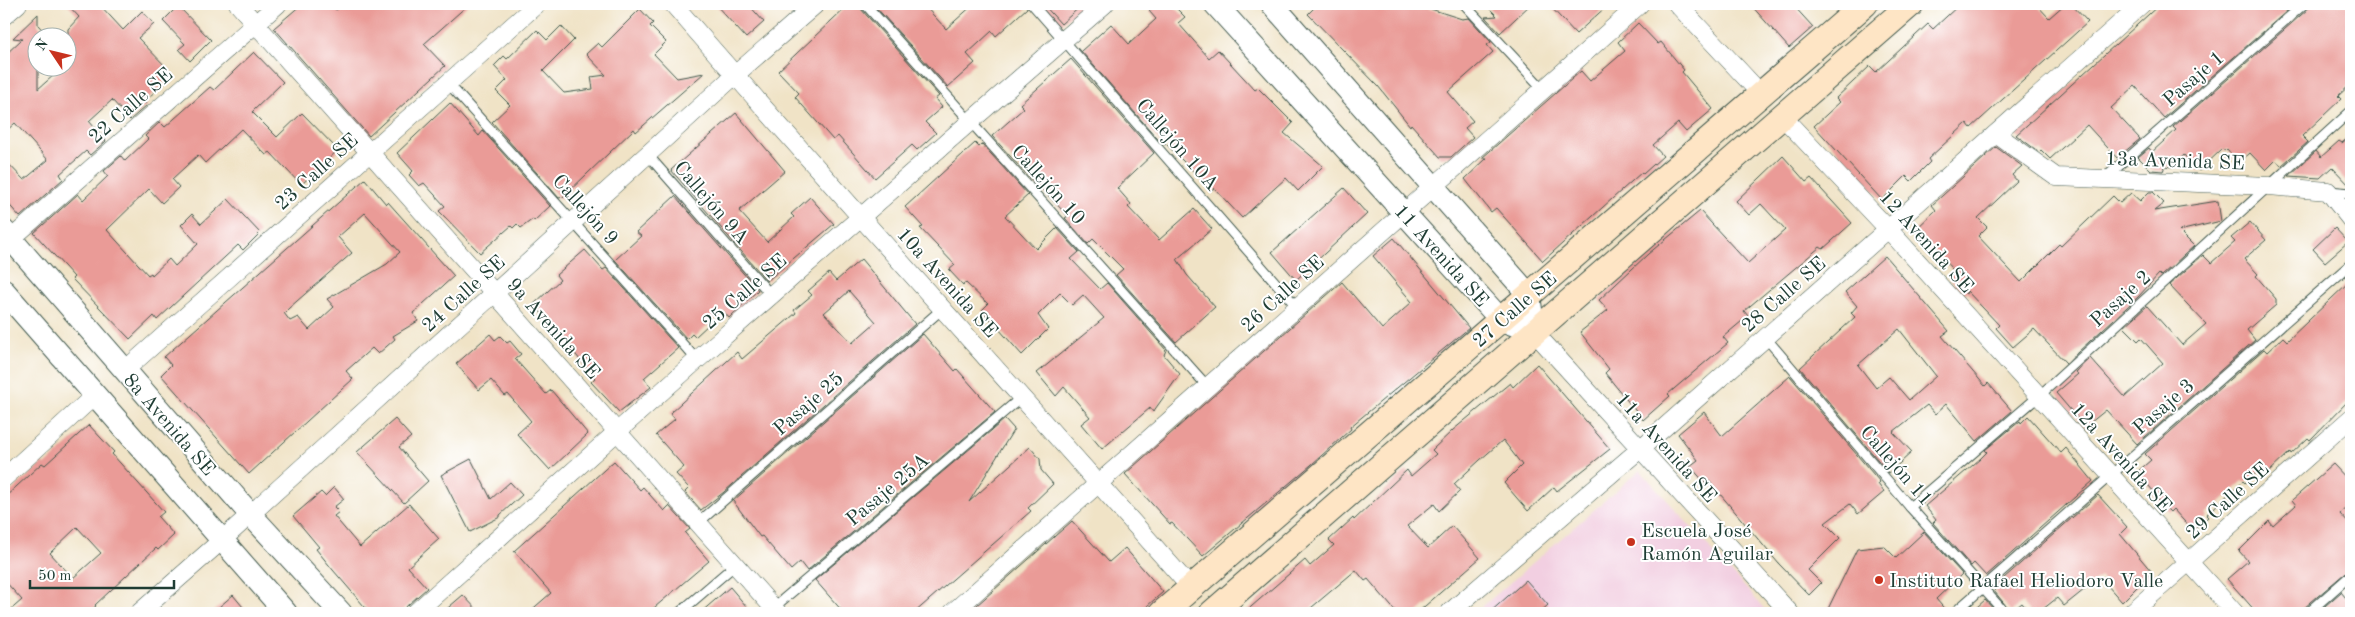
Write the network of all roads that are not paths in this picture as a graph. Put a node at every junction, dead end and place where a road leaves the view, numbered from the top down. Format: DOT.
graph roads {
  1 [pos="18,4"];
  2 [pos="238,4"];
  3 [pos="278,4"];
  4 [pos="537,4"];
  5 [pos="673,4"];
  6 [pos="816,4"];
  7 [pos="864,4"];
  8 [pos="1032,4"];
  9 [pos="1105,4"];
  10 [pos="1215,4"];
  11 [pos="1272,4"];
  12 [pos="1464,4"];
  13 [pos="1640,4"];
  14 [pos="1677,4"];
  15 [pos="1865,4"];
  16 [pos="1911,4"];
  17 [pos="2142,4"];
  18 [pos="2304,4"];
  19 [pos="4,16"];
  20 [pos="256,24"];
  21 [pos="1064,39"];
  22 [pos="735,74"];
  23 [pos="448,83"];
  24 [pos="1543,89"];
  25 [pos="1761,94"];
  26 [pos="2351,111"];
  27 [pos="1782,116"];
  28 [pos="969,120"];
  29 [pos="1996,134"];
  30 [pos="369,152"];
  31 [pos="647,154"];
  32 [pos="2105,179"];
  33 [pos="2269,186"];
  34 [pos="1434,187"];
  35 [pos="2328,191"];
  36 [pos="2351,193"];
  37 [pos="1404,212"];
  38 [pos="861,217"];
  39 [pos="2351,220"];
  40 [pos="574,221"];
  41 [pos="1889,230"];
  42 [pos="7,235"];
  43 [pos="2351,264"];
  44 [pos="4,291"];
  45 [pos="494,293"];
  46 [pos="771,295"];
  47 [pos="1529,295"];
  48 [pos="1297,307"];
  49 [pos="942,309"];
  50 [pos="1501,320"];
  51 [pos="1534,332"];
  52 [pos="1766,338"];
  53 [pos="697,360"];
  54 [pos="124,371"];
  55 [pos="1208,387"];
  56 [pos="94,396"];
  57 [pos="1023,396"];
  58 [pos="2039,396"];
  59 [pos="2351,418"];
  60 [pos="617,432"];
  61 [pos="1640,449"];
  62 [pos="2110,476"];
  63 [pos="4,478"];
  64 [pos="1100,484"];
  65 [pos="1910,507"];
  66 [pos="250,514"];
  67 [pos="698,523"];
  68 [pos="221,541"];
  69 [pos="2189,563"];
  70 [pos="735,565"];
  71 [pos="2351,574"];
  72 [pos="1191,588"];
  73 [pos="1982,588"];
  74 [pos="776,611"];
  75 [pos="138,613"];
  76 [pos="286,613"];
  77 [pos="341,613"];
  78 [pos="415,613"];
  79 [pos="679,613"];
  80 [pos="952,613"];
  81 [pos="1162,613"];
  82 [pos="1213,613"];
  83 [pos="1449,613"];
  84 [pos="1790,613"];
  85 [pos="1954,613"];
  86 [pos="2005,613"];
  87 [pos="2131,613"];
  88 [pos="2235,613"];
  89 [pos="2308,613"];
  1 -- 19 [label="street"];
  2 -- 20 [label="street, 9a Avenida SE"];
  3 -- 20 [label="street, 22 Calle SE"];
  4 -- 23 [label="street, 23 Calle SE"];
  5 -- 22 [label="street, 10a Avenida SE"];
  6 -- 22 [label="street, 24 Calle SE"];
  7 -- 28 [label="lane, Callejón 10"];
  8 -- 21 [label="lane, Callejón 10A"];
  9 -- 21 [label="street, 25 Calle SE"];
  10 -- 37 [label="street, 11 Avenida SE"];
  11 -- 34 [label="street, 11 Avenida SE"];
  12 -- 24 [label="lane"];
  13 -- 24 [label="street, 26 Calle SE"];
  14 -- 25 [label="street"];
  15 -- 25 [label="main road, 27 Calle SE"];
  16 -- 27 [label="main road, 27 Calle SE"];
  17 -- 29 [label="street, 28 Calle SE"];
  18 -- 32 [label="lane, Pasaje 1"];
  20 -- 30 [label="street, 9a Avenida SE"];
  20 -- 42 [label="street, 22 Calle SE"];
  21 -- 28 [label="street, 25 Calle SE"];
  21 -- 48 [label="lane, Callejón 10A"];
  22 -- 31 [label="street, 24 Calle SE"];
  22 -- 38 [label="street, 10a Avenida SE"];
  23 -- 30 [label="street, 23 Calle SE"];
  23 -- 40 [label="lane, Callejón 9"];
  24 -- 34 [label="street, 26 Calle SE"];
  25 -- 47 [label="main road, 27 Calle SE"];
  26 -- 33 [label="lane, Pasaje 2"];
  27 -- 41 [label="street, 12 Avenida SE"];
  27 -- 51 [label="main road, 27 Calle SE"];
  28 -- 38 [label="street, 25 Calle SE"];
  28 -- 55 [label="lane, Callejón 10"];
  29 -- 32 [label="street, 13a Avenida SE"];
  29 -- 41 [label="street, 28 Calle SE"];
  30 -- 45 [label="street, 9a Avenida SE"];
  30 -- 54 [label="street, 23 Calle SE"];
  31 -- 40 [label="street, 24 Calle SE"];
  31 -- 46 [label="lane, Callejón 9A"];
  32 -- 33 [label="street, 13a Avenida SE"];
  33 -- 35 [label="street, 13a Avenida SE"];
  33 -- 58 [label="lane, Pasaje 2"];
  34 -- 37 [label="street, 26 Calle SE"];
  34 -- 47 [label="street, 11 Avenida SE"];
  35 -- 36 [label="lane"];
  35 -- 39 [label="street"];
  37 -- 48 [label="street, 26 Calle SE"];
  37 -- 50 [label="street, 11 Avenida SE"];
  38 -- 46 [label="street, 25 Calle SE"];
  38 -- 49 [label="street, 10a Avenida SE"];
  40 -- 45 [label="street, 24 Calle SE"];
  40 -- 53 [label="lane, Callejón 9"];
  41 -- 52 [label="street, 28 Calle SE"];
  41 -- 58 [label="street, 12 Avenida SE"];
  42 -- 54 [label="street, 8a Avenida SE"];
  43 -- 62 [label="lane, Pasaje 3"];
  44 -- 56 [label="street, 8a Avenida SE"];
  45 -- 60 [label="street, 9a Avenida SE"];
  45 -- 66 [label="street, 24 Calle SE"];
  46 -- 53 [label="street, 25 Calle SE"];
  47 -- 50 [label="main road, 27 Calle SE"];
  47 -- 51 [label="street"];
  48 -- 55 [label="street, 26 Calle SE"];
  49 -- 57 [label="street, 10a Avenida SE"];
  49 -- 67 [label="lane, Pasaje 25"];
  50 -- 51 [label="street, 11 Avenida SE"];
  50 -- 72 [label="main road, 27 Calle SE"];
  51 -- 61 [label="street, 11a Avenida SE"];
  51 -- 82 [label="main road, 27 Calle SE"];
  52 -- 61 [label="street, 28 Calle SE"];
  52 -- 65 [label="lane, Callejón 11"];
  53 -- 60 [label="street, 25 Calle SE"];
  54 -- 66 [label="street, 8a Avenida SE"];
  55 -- 64 [label="street, 26 Calle SE"];
  56 -- 63 [label="street"];
  56 -- 68 [label="street, 8a Avenida SE"];
  57 -- 64 [label="street, 10a Avenida SE"];
  57 -- 74 [label="lane, Pasaje 25A"];
  58 -- 62 [label="street, 12a Avenida SE"];
  58 -- 65 [label="lane, Pasaje 2"];
  59 -- 69 [label="street, 29 Calle SE"];
  60 -- 67 [label="street, 9a Avenida SE"];
  60 -- 78 [label="street, 25 Calle SE"];
  61 -- 83 [label="street, 28 Calle SE"];
  61 -- 84 [label="street, 11a Avenida SE"];
  62 -- 69 [label="street, 12a Avenida SE"];
  62 -- 73 [label="lane, Pasaje 3"];
  64 -- 72 [label="street, 10a Avenida SE"];
  64 -- 80 [label="street, 26 Calle SE"];
  65 -- 73 [label="lane, Callejón 11"];
  66 -- 68 [label="street, 24 Calle SE"];
  66 -- 77 [label="street, 8a Avenida SE"];
  67 -- 70 [label="street, 9a Avenida SE"];
  68 -- 75 [label="street, 24 Calle SE"];
  68 -- 76 [label="street, 8a Avenida SE"];
  69 -- 87 [label="street, 29 Calle SE"];
  69 -- 88 [label="street, 12a Avenida SE"];
  70 -- 74 [label="street, 9a Avenida SE"];
  70 -- 79 [label="lane"];
  71 -- 89 [label="lane"];
  72 -- 81 [label="main road, 27 Calle SE"];
  73 -- 85 [label="lane, Pasaje 3"];
  73 -- 86 [label="lane, Callejón 11"];
}
